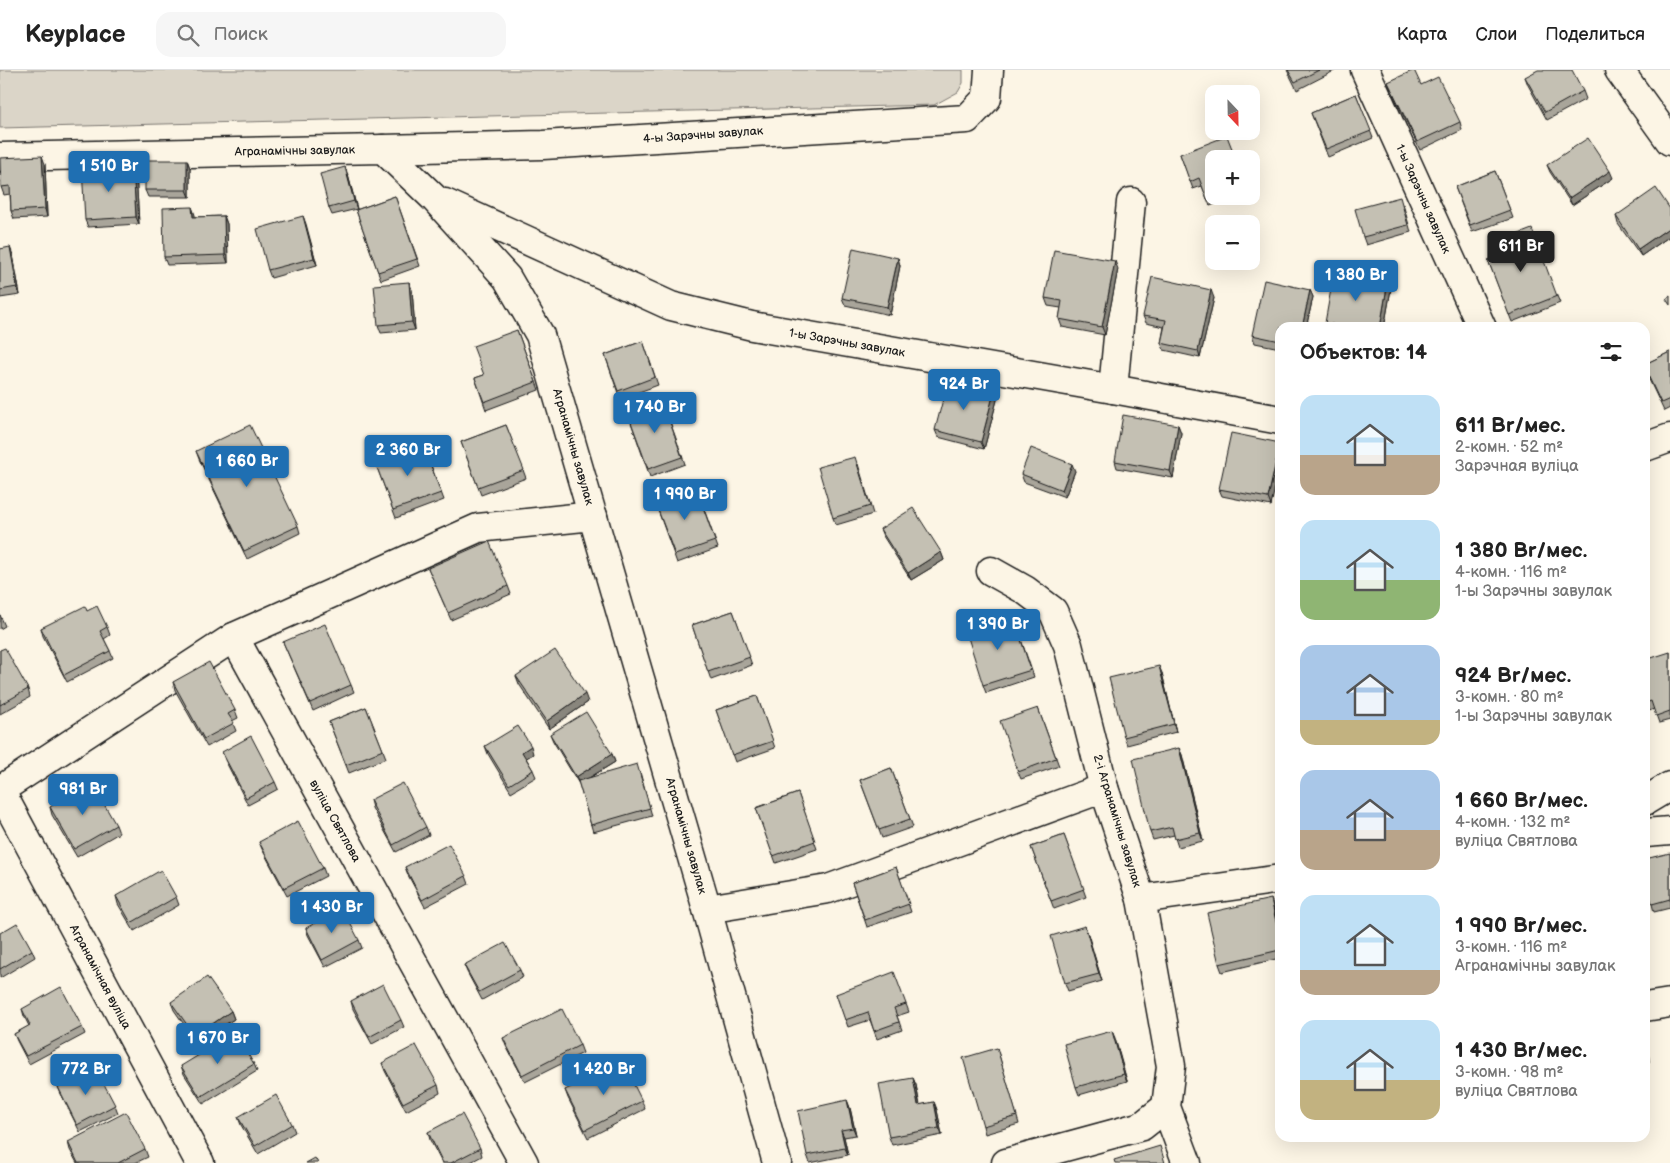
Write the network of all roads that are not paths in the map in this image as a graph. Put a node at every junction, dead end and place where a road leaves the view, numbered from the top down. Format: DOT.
graph roads {
  1 [pos="989,70"];
  2 [pos="1365,70"];
  3 [pos="1619,70"];
  4 [pos="1670,141"];
  5 [pos="383,149"];
  6 [pos="0,157"];
  7 [pos="435,199"];
  8 [pos="1131,202"];
  9 [pos="1479,322"];
  10 [pos="1113,389"];
  11 [pos="1275,419"];
  12 [pos="1670,438"];
  13 [pos="1650,445"];
  14 [pos="593,516"];
  15 [pos="991,571"];
  16 [pos="234,637"];
  17 [pos="1670,786"];
  18 [pos="1104,788"];
  19 [pos="0,790"];
  20 [pos="1650,798"];
  21 [pos="1670,831"];
  22 [pos="1650,833"];
  23 [pos="1275,880"];
  24 [pos="1141,899"];
  25 [pos="707,910"];
  26 [pos="1670,1003"];
  27 [pos="1650,1006"];
  28 [pos="1166,1107"];
  29 [pos="200,1163"];
  30 [pos="524,1163"];
  31 [pos="777,1163"];
  32 [pos="1006,1163"];
  33 [pos="1187,1163"];
  1 -- 5 [label="street, 4-ы Зарэчны завулак"];
  2 -- 9 [label="street, 1-ы Зарэчны завулак"];
  3 -- 4 [label="street"];
  5 -- 6 [label="street, Агранамічны завулак"];
  5 -- 7 [label="street, Агранамічны завулак"];
  7 -- 10 [label="street, 1-ы Зарэчны завулак"];
  7 -- 14 [label="street, Агранамічны завулак"];
  8 -- 10 [label="street"];
  10 -- 11 [label="street, 1-ы Зарэчны завулак"];
  12 -- 13 [label="street"];
  14 -- 16 [label="street"];
  14 -- 25 [label="street, Агранамічны завулак"];
  15 -- 18 [label="street, 2-і Агранамічны завулак"];
  16 -- 19 [label="street"];
  16 -- 30 [label="street, вуліца Святлова"];
  17 -- 20 [label="street"];
  18 -- 24 [label="street, 2-і Агранамічны завулак"];
  18 -- 25 [label="street"];
  19 -- 29 [label="street, Агранамічная вуліца"];
  21 -- 22 [label="street"];
  23 -- 24 [label="street"];
  24 -- 28 [label="street, 2-і Агранамічны завулак"];
  25 -- 31 [label="street, Агранамічны завулак"];
  26 -- 27 [label="street"];
  28 -- 32 [label="street"];
  28 -- 33 [label="street"];
}
